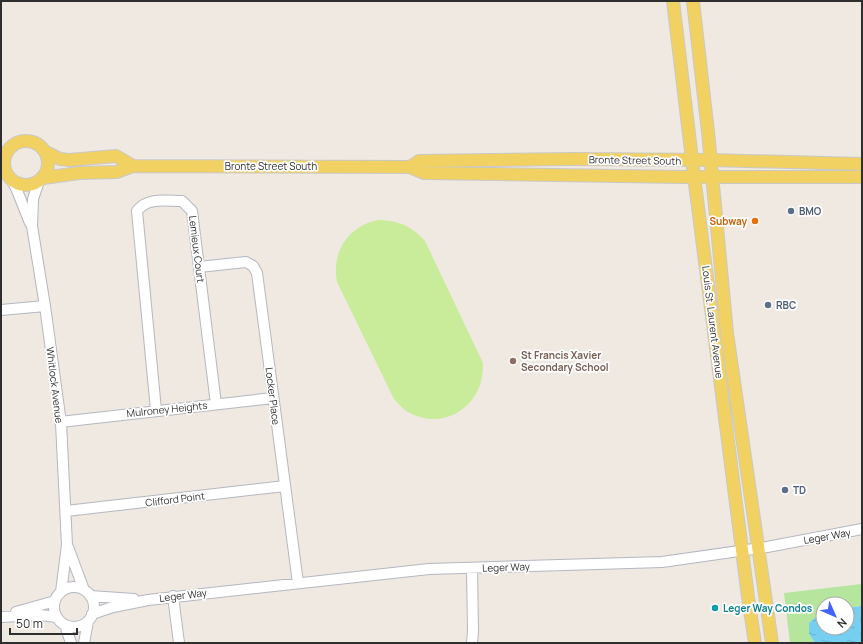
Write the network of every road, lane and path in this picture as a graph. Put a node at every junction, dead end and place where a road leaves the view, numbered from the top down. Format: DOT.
graph roads {
  1 [pos="673,1"];
  2 [pos="693,1"];
  3 [pos="6,146"];
  4 [pos="46,152"];
  5 [pos="692,160"];
  6 [pos="710,160"];
  7 [pos="862,164"];
  8 [pos="133,166"];
  9 [pos="410,167"];
  10 [pos="6,172"];
  11 [pos="694,176"];
  12 [pos="712,176"];
  13 [pos="862,177"];
  14 [pos="41,180"];
  15 [pos="32,226"];
  16 [pos="199,267"];
  17 [pos="45,306"];
  18 [pos="1,310"];
  19 [pos="273,398"];
  20 [pos="216,404"];
  21 [pos="156,410"];
  22 [pos="60,422"];
  23 [pos="285,486"];
  24 [pos="66,511"];
  25 [pos="862,529"];
  26 [pos="67,545"];
  27 [pos="757,548"];
  28 [pos="742,550"];
  29 [pos="472,568"];
  30 [pos="298,583"];
  31 [pos="61,592"];
  32 [pos="87,593"];
  33 [pos="174,596"];
  34 [pos="148,600"];
  35 [pos="55,601"];
  36 [pos="1,616"];
  37 [pos="57,617"];
  38 [pos="90,618"];
  39 [pos="65,624"];
  40 [pos="71,643"];
  41 [pos="84,643"];
  42 [pos="179,643"];
  43 [pos="472,643"];
  44 [pos="755,643"];
  45 [pos="772,643"];
  1 -- 5 [label="main road, Louis St. Laurent Avenue"];
  2 -- 6 [label="main road, Louis St. Laurent Avenue"];
  3 -- 4 [label="main road"];
  3 -- 10 [label="main road"];
  4 -- 8 [label="main road, Bronte Street South"];
  4 -- 14 [label="main road"];
  5 -- 6 [label="main road, Bronte Street South"];
  5 -- 9 [label="main road, Bronte Street South"];
  5 -- 11 [label="main road, Louis St. Laurent Avenue"];
  6 -- 7 [label="main road, Bronte Street South"];
  6 -- 12 [label="main road, Louis St. Laurent Avenue"];
  8 -- 9 [label="main road, Bronte Street South"];
  8 -- 14 [label="main road, Bronte Street South"];
  9 -- 11 [label="main road, Bronte Street South"];
  10 -- 14 [label="main road"];
  10 -- 15 [label="street, Whitlock Avenue"];
  11 -- 12 [label="main road, Bronte Street South"];
  11 -- 28 [label="main road, Louis St. Laurent Avenue"];
  12 -- 13 [label="main road, Bronte Street South"];
  12 -- 27 [label="main road, Louis St. Laurent Avenue"];
  14 -- 15 [label="street, Whitlock Avenue"];
  15 -- 17 [label="street, Whitlock Avenue"];
  16 -- 19 [label="street, Locker Place"];
  16 -- 20 [label="street, Lemieux Court"];
  16 -- 21 [label="street, Lemieux Court"];
  17 -- 18 [label="street"];
  17 -- 22 [label="street, Whitlock Avenue"];
  19 -- 20 [label="street, Mulroney Heights"];
  19 -- 23 [label="street, Locker Place"];
  20 -- 21 [label="street, Mulroney Heights"];
  21 -- 22 [label="street, Mulroney Heights"];
  22 -- 24 [label="street, Whitlock Avenue"];
  23 -- 24 [label="street, Clifford Point"];
  23 -- 30 [label="street, Locker Place"];
  24 -- 26 [label="street, Whitlock Avenue"];
  25 -- 27 [label="street, Leger Way"];
  26 -- 31 [label="street, Whitlock Avenue"];
  26 -- 32 [label="street, Whitlock Avenue"];
  27 -- 28 [label="street, Leger Way"];
  27 -- 45 [label="main road, Louis St. Laurent Avenue"];
  28 -- 29 [label="street, Leger Way"];
  28 -- 44 [label="main road, Louis St. Laurent Avenue"];
  29 -- 30 [label="street, Leger Way"];
  29 -- 43 [label="street"];
  30 -- 33 [label="street, Leger Way"];
  31 -- 32 [label="street"];
  31 -- 35 [label="street"];
  32 -- 34 [label="street, Leger Way"];
  32 -- 38 [label="street"];
  33 -- 34 [label="street, Leger Way"];
  33 -- 42 [label="street"];
  34 -- 38 [label="street, Leger Way"];
  35 -- 36 [label="street"];
  35 -- 37 [label="street"];
  36 -- 37 [label="street"];
  37 -- 39 [label="street"];
  38 -- 39 [label="street"];
  38 -- 41 [label="street"];
  39 -- 40 [label="street"];
}
